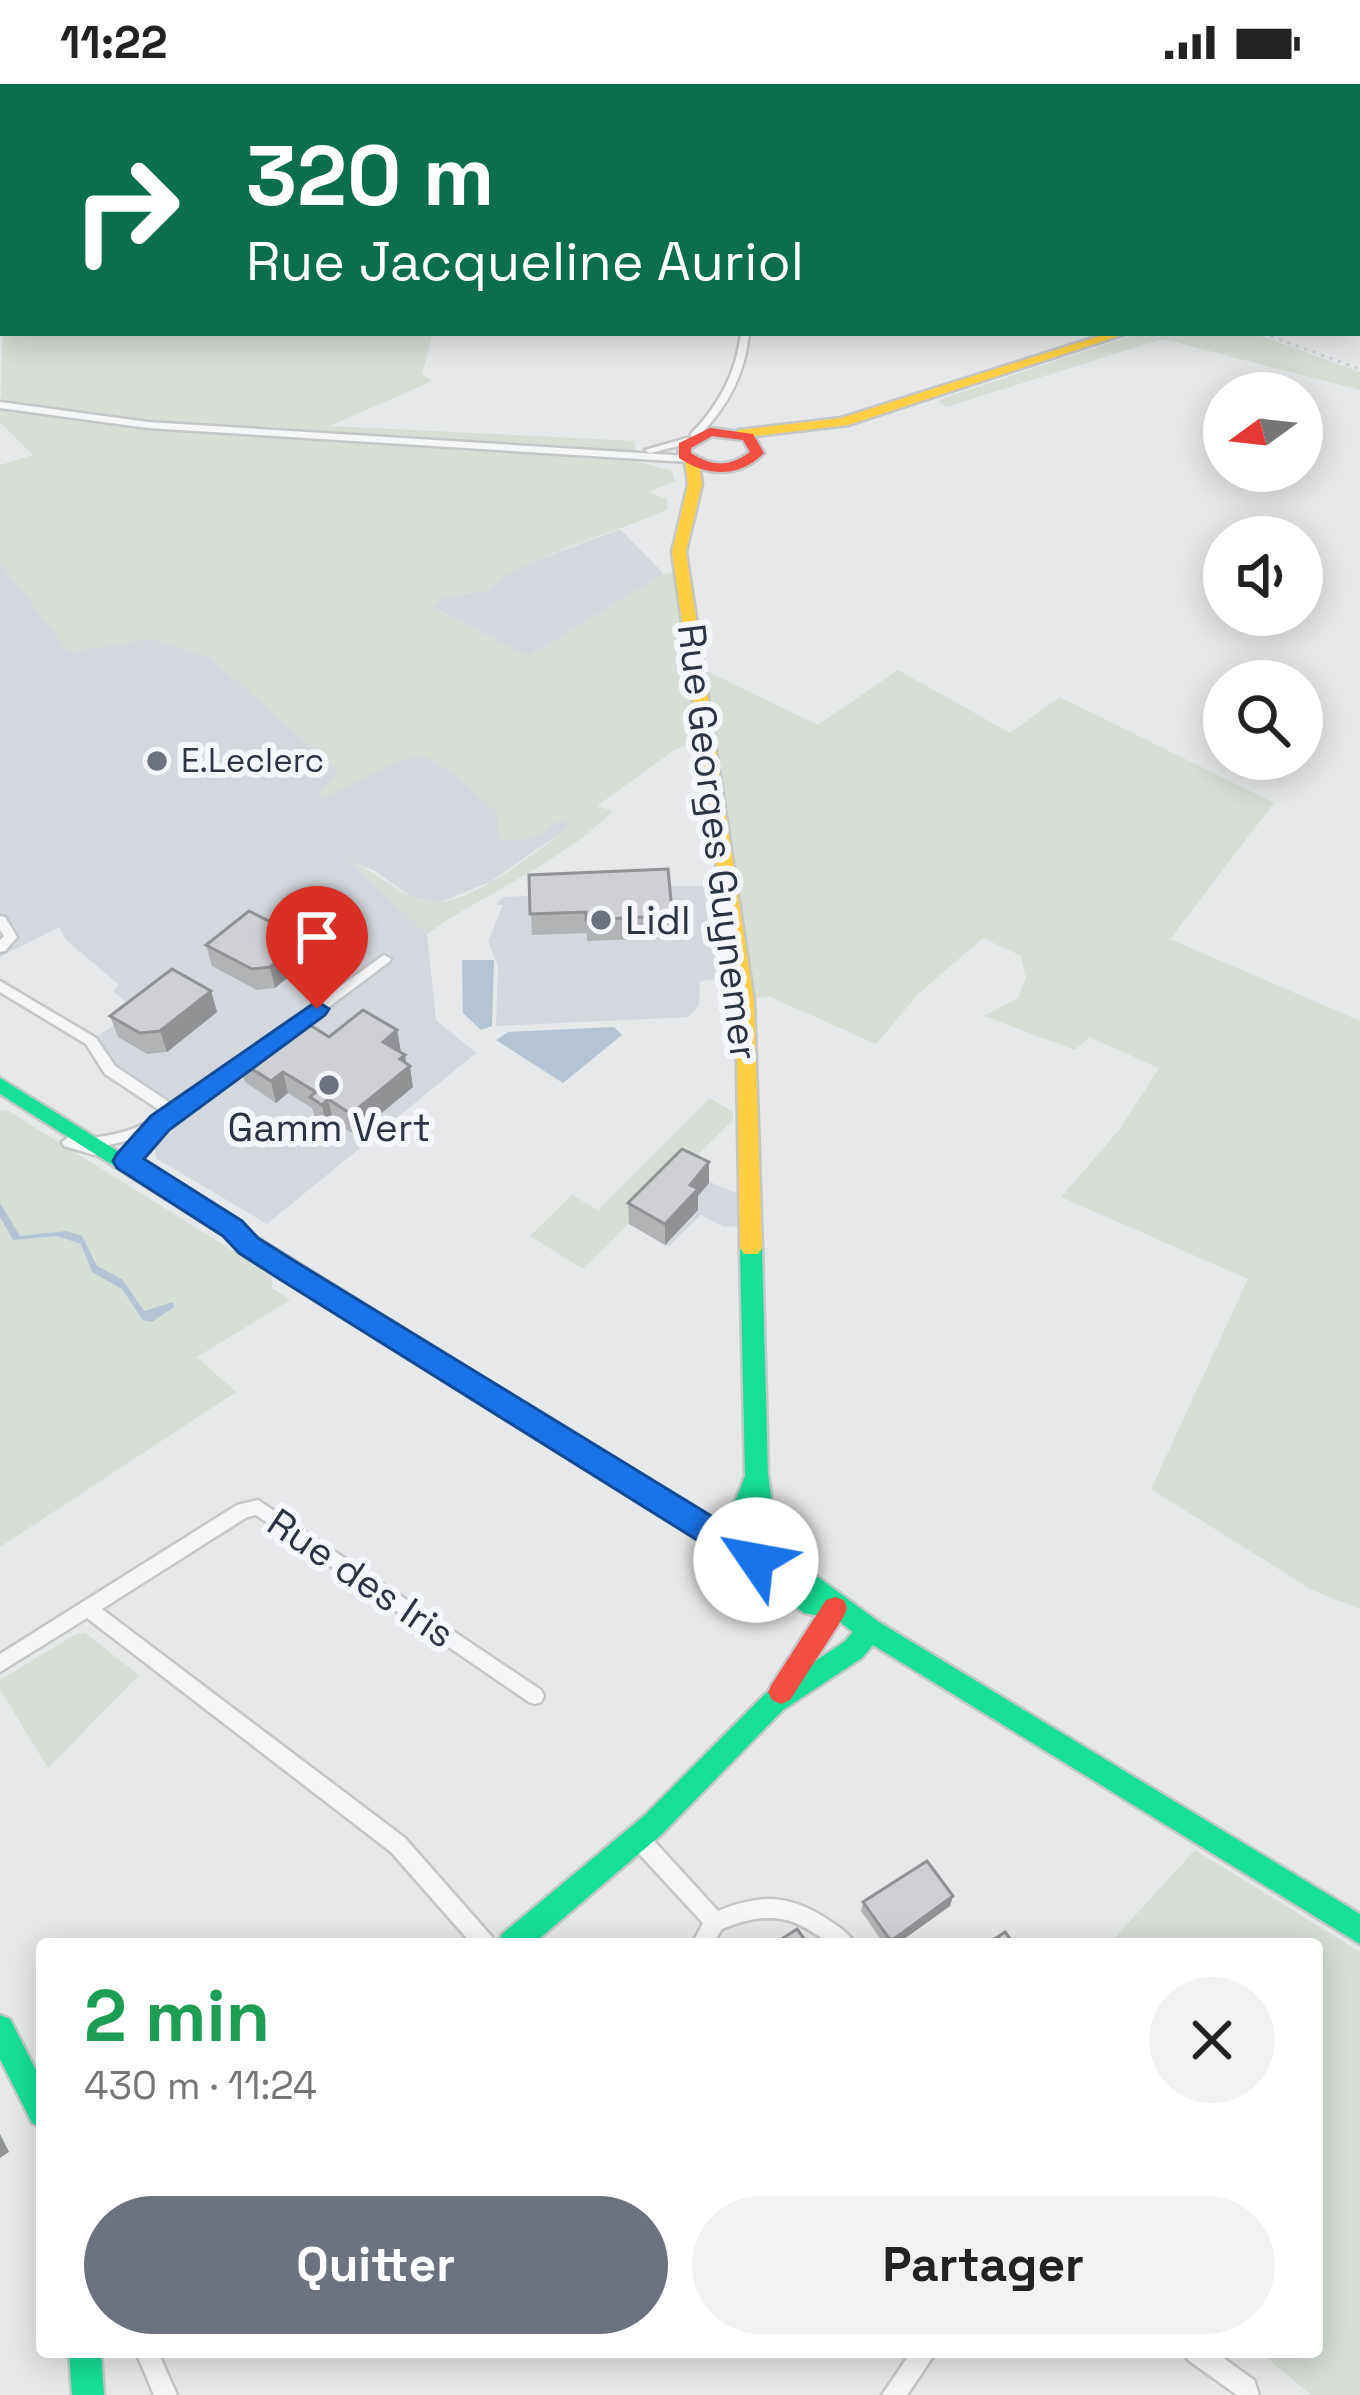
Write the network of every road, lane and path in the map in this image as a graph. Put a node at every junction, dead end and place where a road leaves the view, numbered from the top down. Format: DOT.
graph roads {
  1 [pos="745,336"];
  2 [pos="1113,336"];
  3 [pos="0,405"];
  4 [pos="719,407"];
  5 [pos="823,427"];
  6 [pos="738,433"];
  7 [pos="690,450"];
  8 [pos="757,453"];
  9 [pos="734,468"];
  10 [pos="691,501"];
  11 [pos="0,920"];
  12 [pos="0,947"];
  13 [pos="384,959"];
  14 [pos="0,986"];
  15 [pos="280,1037"];
  16 [pos="264,1050"];
  17 [pos="0,1085"];
  18 [pos="0,1100"];
  19 [pos="175,1113"];
  20 [pos="160,1123"];
  21 [pos="81,1142"];
  22 [pos="126,1161"];
  23 [pos="249,1245"];
  24 [pos="756,1474"];
  25 [pos="724,1539"];
  26 [pos="756,1560"];
  27 [pos="835,1608"];
  28 [pos="88,1609"];
  29 [pos="870,1630"];
  30 [pos="0,1664"];
  31 [pos="535,1696"];
  32 [pos="775,1702"];
  33 [pos="638,1838"];
  34 [pos="715,1922"];
  35 [pos="1360,1930"];
  36 [pos="480,1938"];
  37 [pos="519,1938"];
  38 [pos="706,1938"];
  39 [pos="836,1938"];
  40 [pos="2,2037"];
  41 [pos="36,2102"];
  42 [pos="85,2358"];
  43 [pos="150,2358"];
  44 [pos="921,2358"];
  45 [pos="1204,2358"];
  46 [pos="88,2395"];
  47 [pos="166,2395"];
  48 [pos="893,2395"];
  49 [pos="1248,2395"];
  1 -- 4 [label="street"];
  2 -- 5 [label="street"];
  3 -- 7 [label="street"];
  4 -- 6 [label="street"];
  4 -- 7 [label="street"];
  5 -- 6 [label="street"];
  5 -- 8 [label="street"];
  6 -- 7 [label="street"];
  6 -- 8 [label="street"];
  7 -- 9 [label="street"];
  7 -- 10 [label="street, Rue Georges Guynemer"];
  8 -- 9 [label="street"];
  9 -- 10 [label="street"];
  10 -- 24 [label="street, Rue Georges Guynemer"];
  11 -- 12 [label="street"];
  13 -- 15 [label="street"];
  14 -- 19 [label="street"];
  16 -- 19 [label="street"];
  17 -- 21 [label="street"];
  18 -- 21 [label="street"];
  19 -- 20 [label="street"];
  20 -- 21 [label="street"];
  20 -- 22 [label="street"];
  21 -- 22 [label="street"];
  21 -- 23 [label="street"];
  22 -- 23 [label="street"];
  23 -- 25 [label="street"];
  24 -- 25 [label="street"];
  24 -- 26 [label="street, Rue Georges Guynemer"];
  25 -- 26 [label="street"];
  26 -- 27 [label="street"];
  27 -- 29 [label="street"];
  27 -- 32 [label="street"];
  28 -- 30 [label="street, Rue des Iris"];
  28 -- 31 [label="street, Rue des Iris"];
  28 -- 36 [label="street"];
  29 -- 32 [label="street"];
  29 -- 35 [label="street"];
  32 -- 33 [label="street"];
  33 -- 34 [label="street"];
  33 -- 37 [label="street"];
  34 -- 38 [label="street"];
  34 -- 39 [label="street"];
  40 -- 41 [label="street"];
  42 -- 46 [label="street"];
  43 -- 47 [label="street"];
  44 -- 48 [label="street"];
  45 -- 49 [label="street"];
}
